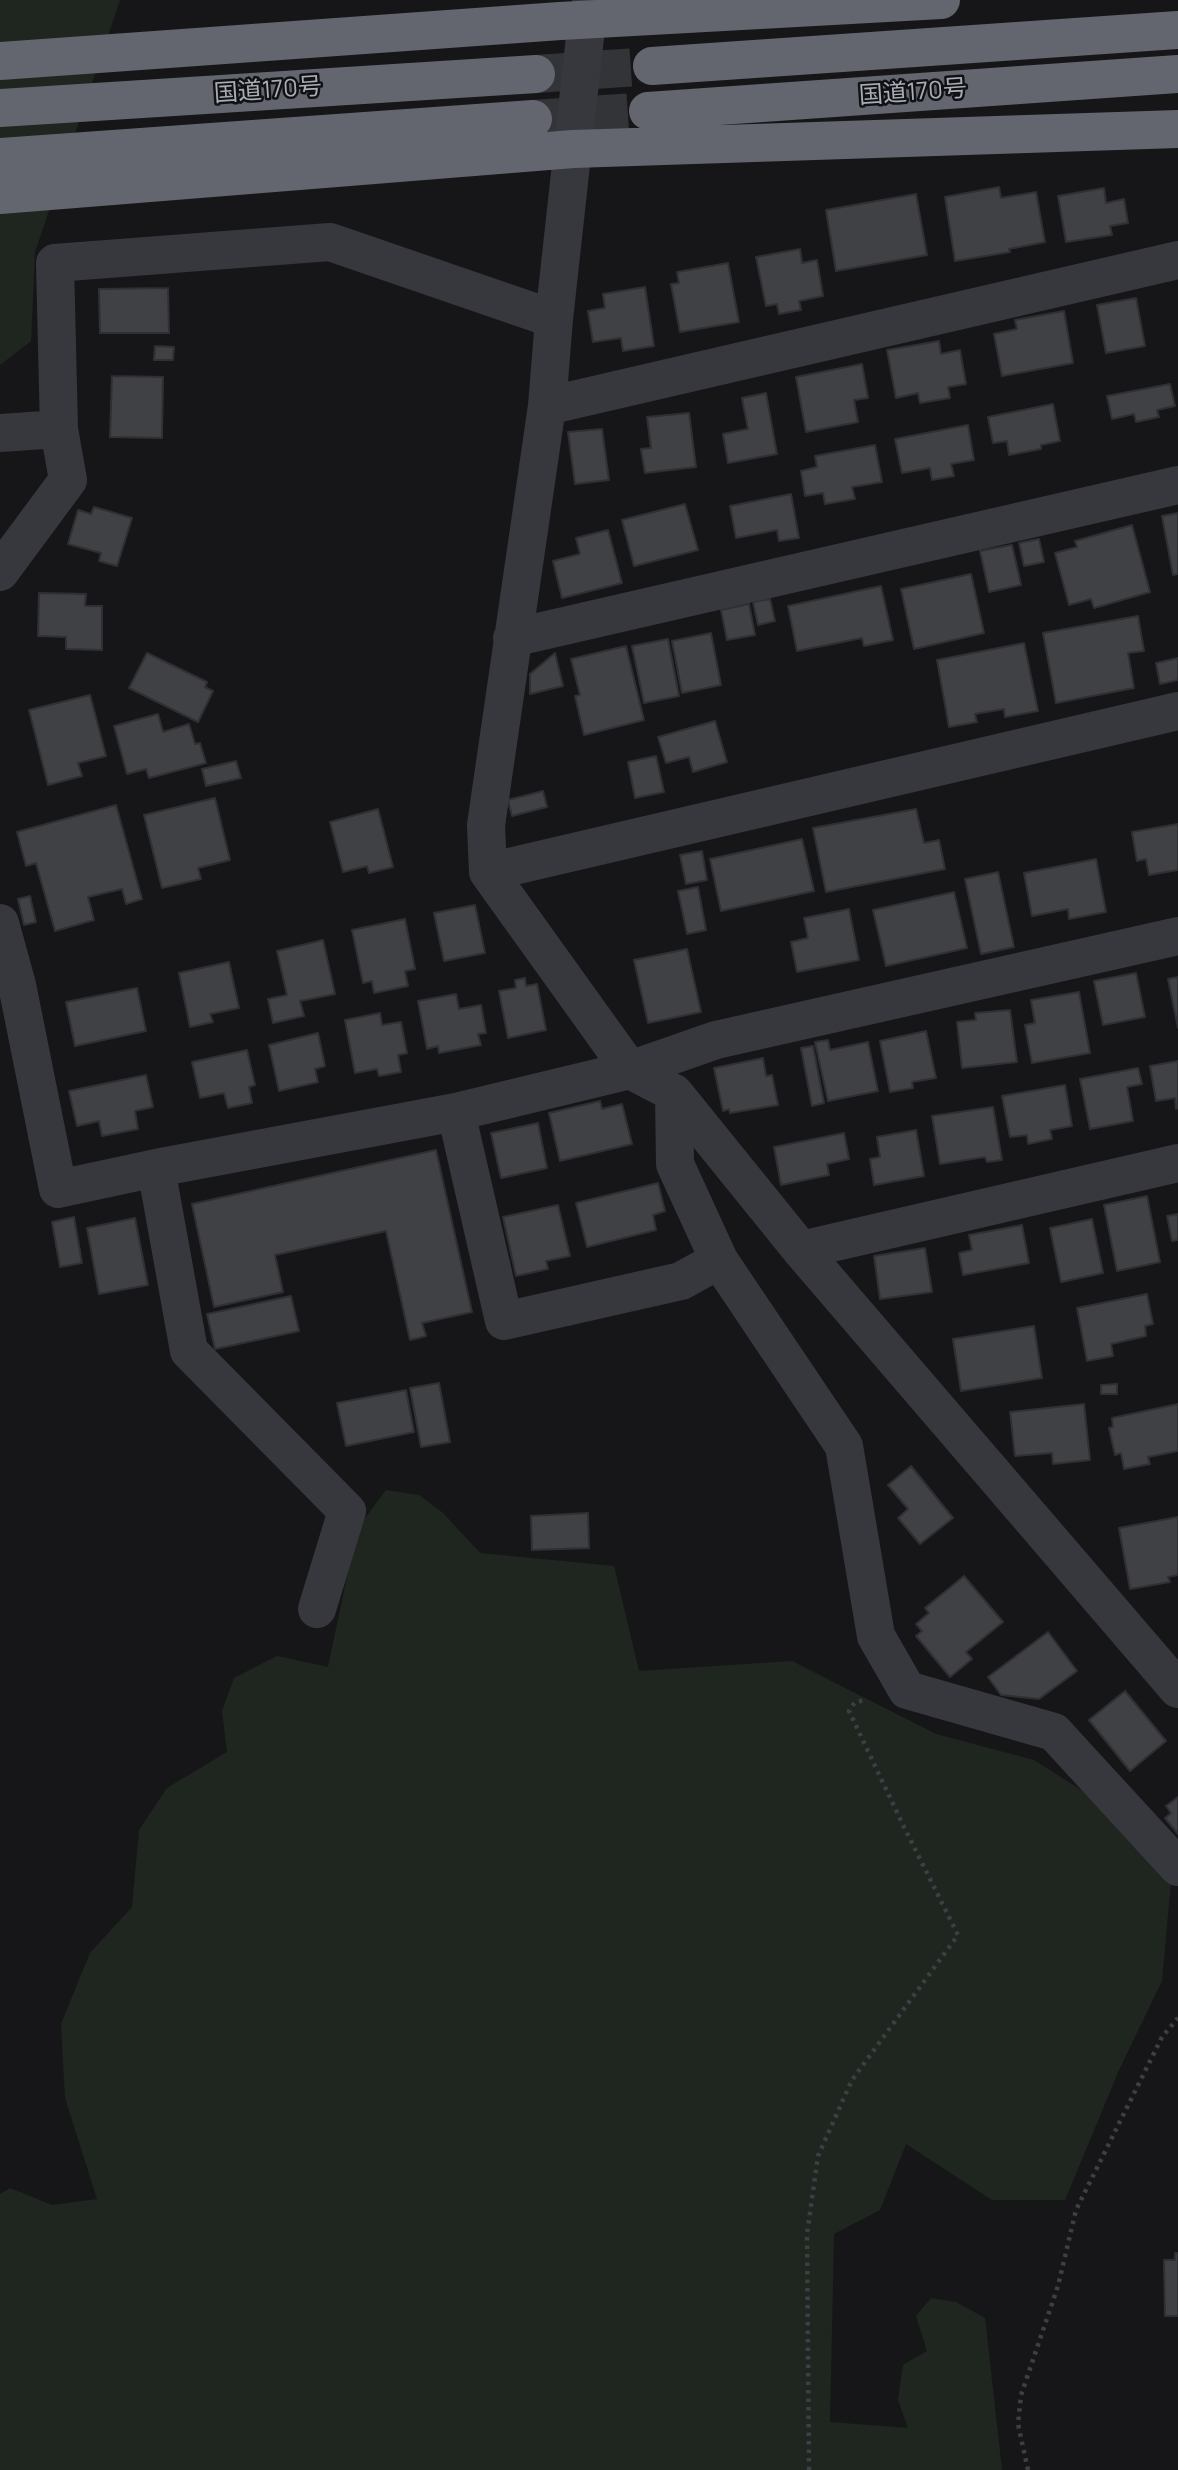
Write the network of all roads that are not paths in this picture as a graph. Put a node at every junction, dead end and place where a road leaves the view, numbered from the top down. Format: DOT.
graph roads {
  1 [pos="941,0"];
  2 [pos="589,10"];
  3 [pos="1178,30"];
  4 [pos="0,61"];
  5 [pos="652,66"];
  6 [pos="536,74"];
  7 [pos="1178,74"];
  8 [pos="0,108"];
  9 [pos="648,111"];
  10 [pos="533,119"];
  11 [pos="1178,129"];
  12 [pos="573,149"];
  13 [pos="0,157"];
  14 [pos="0,195"];
  15 [pos="1178,260"];
  16 [pos="554,319"];
  17 [pos="547,407"];
  18 [pos="59,429"];
  19 [pos="0,433"];
  20 [pos="1178,485"];
  21 [pos="0,572"];
  22 [pos="512,638"];
  23 [pos="1178,711"];
  24 [pos="488,872"];
  25 [pos="0,923"];
  26 [pos="1178,936"];
  27 [pos="630,1070"];
  28 [pos="674,1093"];
  29 [pos="456,1112"];
  30 [pos="1178,1163"];
  31 [pos="156,1167"];
  32 [pos="801,1250"];
  33 [pos="719,1260"];
  34 [pos="317,1609"];
  35 [pos="1178,1689"];
  36 [pos="1178,1867"];
  1 -- 2 [label="highway"];
  2 -- 4 [label="highway"];
  2 -- 12 [label="street"];
  3 -- 5 [label="highway, 国道170号"];
  6 -- 8 [label="highway, 国道170号"];
  7 -- 9 [label="highway, 国道170号"];
  10 -- 13 [label="highway, 国道170号"];
  11 -- 12 [label="highway"];
  12 -- 14 [label="highway"];
  12 -- 16 [label="street"];
  15 -- 17 [label="street"];
  16 -- 17 [label="street"];
  16 -- 18 [label="street"];
  17 -- 22 [label="street"];
  18 -- 19 [label="street"];
  18 -- 21 [label="street"];
  20 -- 22 [label="street"];
  22 -- 24 [label="street"];
  23 -- 24 [label="street"];
  24 -- 27 [label="street"];
  25 -- 31 [label="street"];
  26 -- 27 [label="street"];
  27 -- 28 [label="street"];
  27 -- 29 [label="street"];
  28 -- 32 [label="street"];
  28 -- 33 [label="street"];
  29 -- 31 [label="street"];
  29 -- 33 [label="street"];
  30 -- 32 [label="street"];
  31 -- 34 [label="street"];
  32 -- 35 [label="street"];
  33 -- 36 [label="street"];
}
